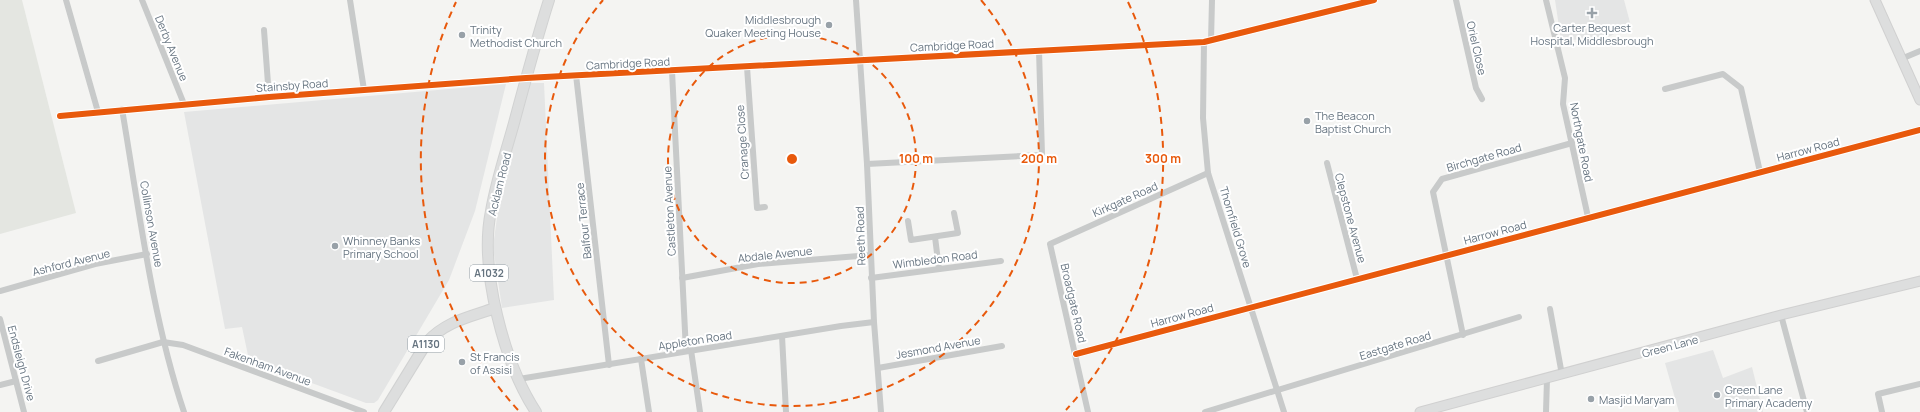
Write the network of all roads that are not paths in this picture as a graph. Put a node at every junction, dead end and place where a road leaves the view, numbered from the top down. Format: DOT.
graph roads {
  1 [pos="66,0"];
  2 [pos="142,0"];
  3 [pos="350,0"];
  4 [pos="549,0"];
  5 [pos="856,0"];
  6 [pos="1212,0"];
  7 [pos="1374,0"];
  8 [pos="1456,0"];
  9 [pos="1546,0"];
  10 [pos="1875,0"];
  11 [pos="264,30"];
  12 [pos="1207,41"];
  13 [pos="1039,50"];
  14 [pos="1920,51"];
  15 [pos="1901,59"];
  16 [pos="860,60"];
  17 [pos="747,67"];
  18 [pos="672,71"];
  19 [pos="576,75"];
  20 [pos="526,78"];
  21 [pos="1665,89"];
  22 [pos="364,90"];
  23 [pos="269,97"];
  24 [pos="1482,99"];
  25 [pos="1920,100"];
  26 [pos="184,104"];
  27 [pos="122,109"];
  28 [pos="98,112"];
  29 [pos="60,116"];
  30 [pos="1920,130"];
  31 [pos="1572,143"];
  32 [pos="1327,163"];
  33 [pos="867,164"];
  34 [pos="1760,172"];
  35 [pos="1208,173"];
  36 [pos="765,207"];
  37 [pos="954,213"];
  38 [pos="1588,217"];
  39 [pos="908,221"];
  40 [pos="935,237"];
  41 [pos="1050,244"];
  42 [pos="147,254"];
  43 [pos="871,255"];
  44 [pos="1447,255"];
  45 [pos="1001,261"];
  46 [pos="939,269"];
  47 [pos="682,278"];
  48 [pos="871,278"];
  49 [pos="1357,279"];
  50 [pos="1920,281"];
  51 [pos="0,291"];
  52 [pos="1250,307"];
  53 [pos="495,308"];
  54 [pos="1550,309"];
  55 [pos="1781,315"];
  56 [pos="1519,317"];
  57 [pos="0,319"];
  58 [pos="874,322"];
  59 [pos="1463,334"];
  60 [pos="782,336"];
  61 [pos="164,342"];
  62 [pos="1002,346"];
  63 [pos="689,351"];
  64 [pos="1076,354"];
  65 [pos="641,359"];
  66 [pos="98,361"];
  67 [pos="609,364"];
  68 [pos="878,368"];
  69 [pos="1562,375"];
  70 [pos="519,379"];
  71 [pos="1547,379"];
  72 [pos="16,381"];
  73 [pos="1920,384"];
  74 [pos="0,385"];
  75 [pos="1278,391"];
  76 [pos="24,412"];
  77 [pos="184,412"];
  78 [pos="364,412"];
  79 [pos="384,412"];
  80 [pos="536,412"];
  81 [pos="650,412"];
  82 [pos="700,412"];
  83 [pos="786,412"];
  84 [pos="881,412"];
  85 [pos="1088,412"];
  86 [pos="1205,412"];
  87 [pos="1284,412"];
  88 [pos="1420,412"];
  89 [pos="1546,412"];
  90 [pos="1807,412"];
  91 [pos="1882,412"];
  1 -- 28 [label="street"];
  2 -- 26 [label="street, Derby Avenue"];
  3 -- 22 [label="street"];
  4 -- 20 [label="main road, Acklam Road / A1032"];
  5 -- 16 [label="street, Reeth Road"];
  6 -- 12 [label="street, Thornfield Grove"];
  7 -- 12 [label="street, Cambridge Road"];
  8 -- 24 [label="street, Oriel Close"];
  9 -- 31 [label="street, Northgate Road"];
  10 -- 15 [label="street"];
  11 -- 23 [label="street"];
  12 -- 13 [label="street, Cambridge Road"];
  12 -- 35 [label="street, Thornfield Grove"];
  13 -- 16 [label="street, Cambridge Road"];
  13 -- 33 [label="street"];
  14 -- 15 [label="street"];
  15 -- 25 [label="street"];
  16 -- 17 [label="street, Cambridge Road"];
  16 -- 33 [label="street, Reeth Road"];
  17 -- 18 [label="street, Cambridge Road"];
  17 -- 36 [label="street, Cranage Close"];
  18 -- 19 [label="street, Cambridge Road"];
  18 -- 47 [label="street, Castleton Avenue"];
  19 -- 20 [label="street, Cambridge Road"];
  19 -- 67 [label="street, Balfour Terrace"];
  20 -- 22 [label="street, Stainsby Road"];
  20 -- 53 [label="main road, Acklam Road / A1032"];
  21 -- 34 [label="street"];
  22 -- 23 [label="street, Stainsby Road"];
  23 -- 26 [label="street, Stainsby Road"];
  26 -- 27 [label="street, Stainsby Road"];
  27 -- 28 [label="street, Stainsby Road"];
  27 -- 42 [label="street, Collinson Avenue"];
  28 -- 29 [label="street, Stainsby Road"];
  30 -- 34 [label="street, Harrow Road"];
  31 -- 38 [label="street, Northgate Road"];
  31 -- 44 [label="street, Birchgate Road"];
  32 -- 49 [label="street, Clepstone Avenue"];
  33 -- 43 [label="street, Reeth Road"];
  34 -- 38 [label="street, Harrow Road"];
  35 -- 41 [label="street, Kirkgate Road"];
  35 -- 52 [label="street, Thornfield Grove"];
  37 -- 40 [label="street"];
  38 -- 44 [label="street, Harrow Road"];
  39 -- 40 [label="street"];
  40 -- 46 [label="street"];
  41 -- 64 [label="street, Broadgate Road"];
  42 -- 51 [label="street, Ashford Avenue"];
  42 -- 61 [label="street, Collinson Avenue"];
  43 -- 47 [label="street, Abdale Avenue"];
  43 -- 48 [label="street, Reeth Road"];
  44 -- 49 [label="street, Harrow Road"];
  44 -- 59 [label="street, Birchgate Road"];
  45 -- 46 [label="street, Wimbledon Road"];
  46 -- 48 [label="street, Wimbledon Road"];
  47 -- 63 [label="street, Castleton Avenue"];
  48 -- 58 [label="street, Reeth Road"];
  49 -- 52 [label="street, Harrow Road"];
  50 -- 55 [label="street, Green Lane"];
  52 -- 64 [label="street, Harrow Road"];
  52 -- 75 [label="street, Thornfield Grove"];
  53 -- 70 [label="main road, Acklam Road / A1032"];
  53 -- 79 [label="main road, A1130"];
  54 -- 69 [label="street"];
  55 -- 69 [label="street, Green Lane"];
  55 -- 90 [label="street"];
  56 -- 59 [label="street, Eastgate Road"];
  57 -- 72 [label="street, Endsleigh Drive"];
  58 -- 60 [label="street, Appleton Road"];
  58 -- 68 [label="street, Reeth Road"];
  59 -- 75 [label="street, Eastgate Road"];
  60 -- 63 [label="street, Appleton Road"];
  60 -- 83 [label="street"];
  61 -- 66 [label="street"];
  61 -- 77 [label="street, Collinson Avenue"];
  61 -- 78 [label="street, Fakenham Avenue"];
  62 -- 68 [label="street, Jesmond Avenue"];
  63 -- 65 [label="street, Appleton Road"];
  63 -- 82 [label="street, Castleton Avenue"];
  64 -- 85 [label="street, Broadgate Road"];
  65 -- 67 [label="street, Appleton Road"];
  65 -- 81 [label="street"];
  67 -- 70 [label="street, Appleton Road"];
  68 -- 84 [label="street, Reeth Road"];
  69 -- 71 [label="street, Green Lane"];
  70 -- 80 [label="main road, Acklam Road / A1032"];
  71 -- 88 [label="street, Green Lane"];
  71 -- 89 [label="street"];
  72 -- 74 [label="street"];
  72 -- 76 [label="street, Endsleigh Drive"];
  73 -- 91 [label="street"];
  75 -- 86 [label="street, Eastgate Road"];
  75 -- 87 [label="street, Thornfield Grove"];
}
